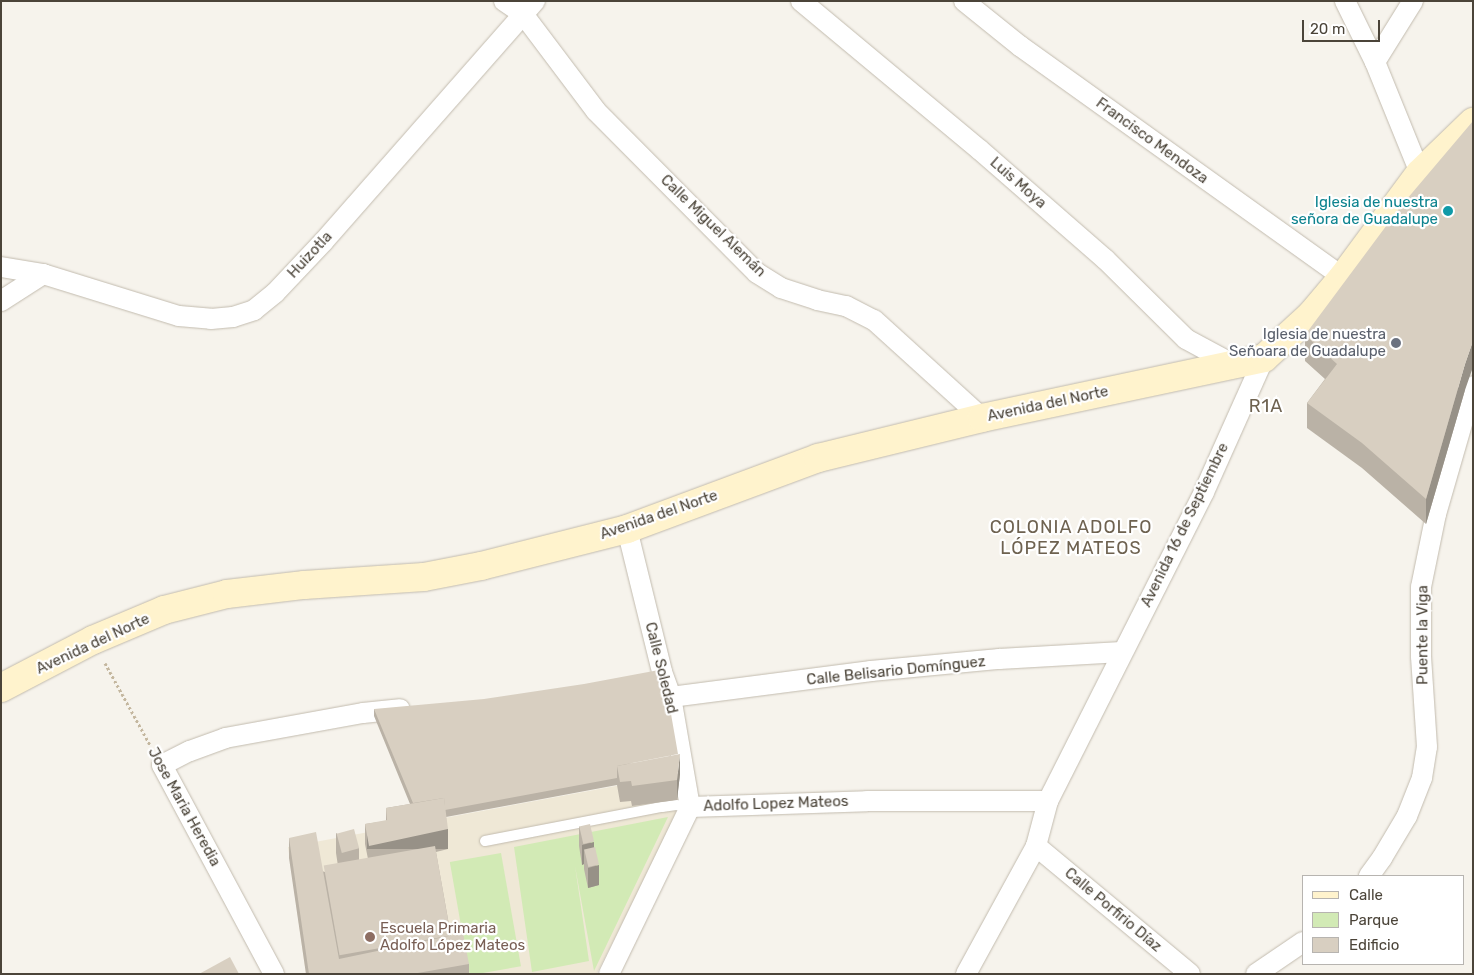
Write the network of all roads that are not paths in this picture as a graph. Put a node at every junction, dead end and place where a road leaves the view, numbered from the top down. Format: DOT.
graph roads {
  1 [pos="504,1"];
  2 [pos="801,1"];
  3 [pos="964,1"];
  4 [pos="1345,1"];
  5 [pos="1413,1"];
  6 [pos="529,8"];
  7 [pos="1374,62"];
  8 [pos="1473,122"];
  9 [pos="1420,173"];
  10 [pos="1,267"];
  11 [pos="43,274"];
  12 [pos="1343,277"];
  13 [pos="1,301"];
  14 [pos="1264,358"];
  15 [pos="1234,365"];
  16 [pos="1473,386"];
  17 [pos="982,418"];
  18 [pos="627,529"];
  19 [pos="1122,652"];
  20 [pos="1,688"];
  21 [pos="671,697"];
  22 [pos="420,707"];
  23 [pos="1048,800"];
  24 [pos="690,807"];
  25 [pos="485,841"];
  26 [pos="1036,846"];
  27 [pos="1370,875"];
  28 [pos="1302,943"];
  29 [pos="274,974"];
  30 [pos="609,974"];
  31 [pos="966,974"];
  32 [pos="1190,974"];
  33 [pos="1256,974"];
  1 -- 6 [label="street, Calle Miguel Alemán"];
  2 -- 15 [label="street, Luis Moya"];
  3 -- 12 [label="street, Francisco Mendoza"];
  4 -- 7 [label="street"];
  5 -- 7 [label="street"];
  6 -- 11 [label="street, Huizotla"];
  6 -- 17 [label="street, Calle Miguel Alemán"];
  7 -- 9 [label="street"];
  8 -- 9 [label="street, Avenida 16 de Septiembre"];
  9 -- 12 [label="street, Avenida 16 de Septiembre"];
  10 -- 11 [label="street, Huizotla"];
  11 -- 13 [label="street"];
  12 -- 14 [label="street, Avenida 16 de Septiembre"];
  14 -- 15 [label="street, Avenida del Norte"];
  14 -- 19 [label="street, Avenida 16 de Septiembre"];
  15 -- 17 [label="street, Avenida del Norte"];
  16 -- 27 [label="street, Puente la Viga"];
  17 -- 18 [label="street, Avenida del Norte"];
  18 -- 20 [label="street, Avenida del Norte"];
  18 -- 21 [label="street, Calle Soledad"];
  19 -- 21 [label="street, Calle Belisario Domínguez"];
  19 -- 23 [label="street, Avenida 16 de Septiembre"];
  21 -- 24 [label="street, Calle Soledad"];
  22 -- 29 [label="street, Jose Maria Heredia"];
  23 -- 24 [label="street, Adolfo Lopez Mateos"];
  23 -- 26 [label="street, Avenida 16 de Septiembre"];
  24 -- 25 [label="lane"];
  24 -- 30 [label="street, Adolfo Lopez Mateos"];
  26 -- 31 [label="street, Avenida 16 de Septiembre"];
  26 -- 32 [label="street, Calle Porfirio Díaz"];
  28 -- 33 [label="street"];
}
